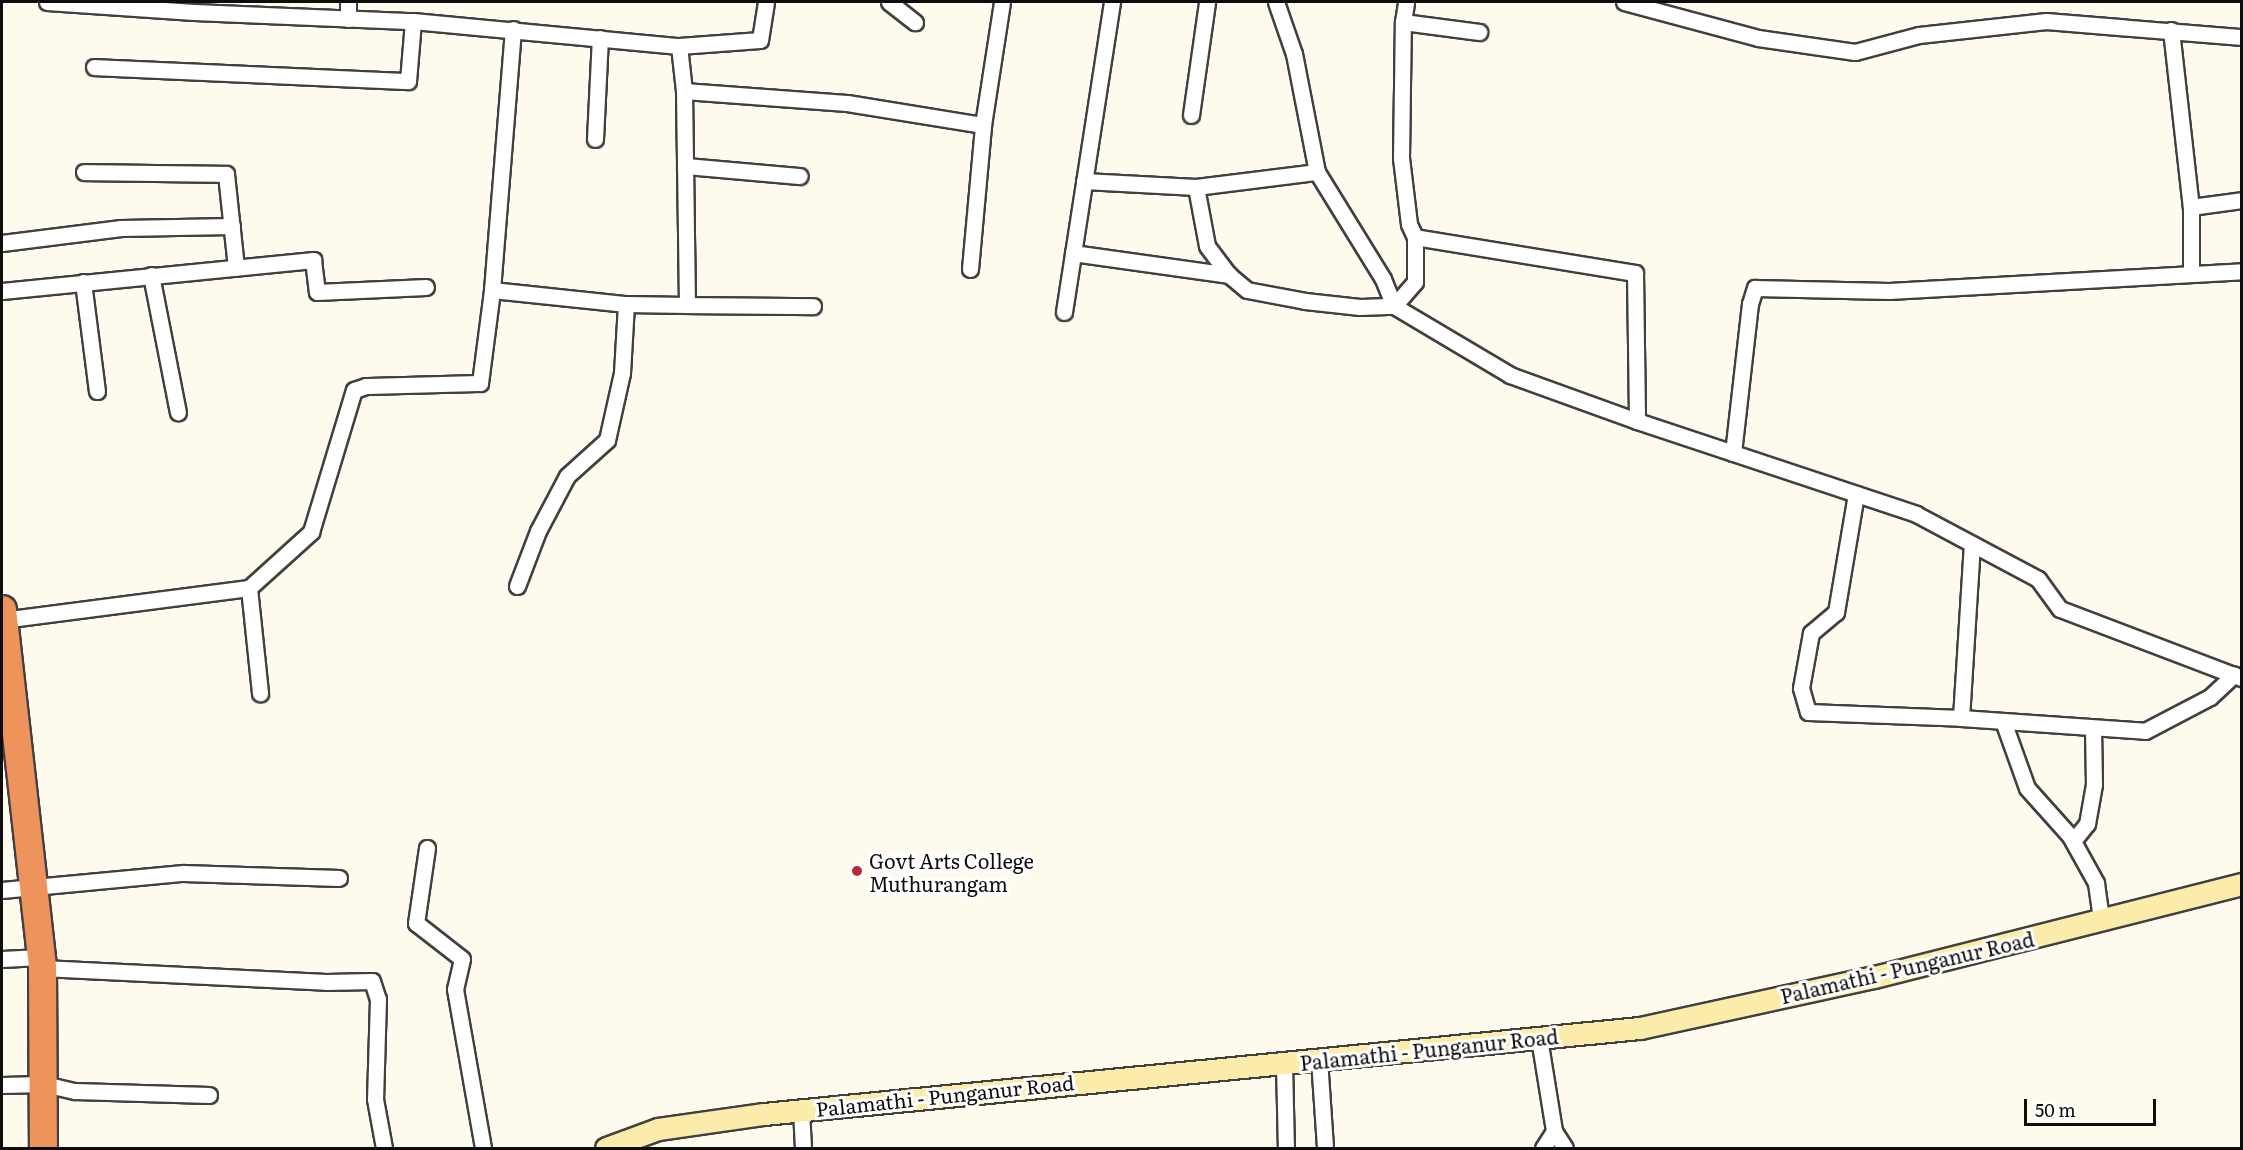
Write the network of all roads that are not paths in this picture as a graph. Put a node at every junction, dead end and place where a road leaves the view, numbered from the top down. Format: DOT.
graph roads {
  1 [pos="47,2"];
  2 [pos="348,2"];
  3 [pos="766,2"];
  4 [pos="890,2"];
  5 [pos="1002,2"];
  6 [pos="1112,2"];
  7 [pos="1208,2"];
  8 [pos="1276,2"];
  9 [pos="1406,2"];
  10 [pos="1624,2"];
  11 [pos="1663,7"];
  12 [pos="348,19"];
  13 [pos="413,21"];
  14 [pos="915,22"];
  15 [pos="1403,22"];
  16 [pos="513,29"];
  17 [pos="2171,30"];
  18 [pos="1479,32"];
  19 [pos="2241,36"];
  20 [pos="600,38"];
  21 [pos="680,46"];
  22 [pos="94,67"];
  23 [pos="684,91"];
  24 [pos="1191,115"];
  25 [pos="983,125"];
  26 [pos="595,139"];
  27 [pos="685,166"];
  28 [pos="84,172"];
  29 [pos="1317,172"];
  30 [pos="800,176"];
  31 [pos="1084,182"];
  32 [pos="1196,187"];
  33 [pos="2241,200"];
  34 [pos="2191,207"];
  35 [pos="232,226"];
  36 [pos="1415,237"];
  37 [pos="2,243"];
  38 [pos="1073,253"];
  39 [pos="236,267"];
  40 [pos="970,269"];
  41 [pos="2241,271"];
  42 [pos="2191,273"];
  43 [pos="151,275"];
  44 [pos="1228,275"];
  45 [pos="83,282"];
  46 [pos="426,287"];
  47 [pos="492,290"];
  48 [pos="2,291"];
  49 [pos="626,304"];
  50 [pos="687,305"];
  51 [pos="813,306"];
  52 [pos="1394,306"];
  53 [pos="1064,312"];
  54 [pos="97,391"];
  55 [pos="178,412"];
  56 [pos="1637,421"];
  57 [pos="1733,453"];
  58 [pos="1856,494"];
  59 [pos="1972,544"];
  60 [pos="517,586"];
  61 [pos="249,588"];
  62 [pos="2,616"];
  63 [pos="2238,676"];
  64 [pos="260,693"];
  65 [pos="1961,718"];
  66 [pos="2003,722"];
  67 [pos="2092,728"];
  68 [pos="8,730"];
  69 [pos="2073,841"];
  70 [pos="427,848"];
  71 [pos="339,878"];
  72 [pos="2241,884"];
  73 [pos="33,888"];
  74 [pos="2,890"];
  75 [pos="2102,920"];
  76 [pos="2,959"];
  77 [pos="41,962"];
  78 [pos="1539,1038"];
  79 [pos="1319,1059"];
  80 [pos="1284,1063"];
  81 [pos="44,1084"];
  82 [pos="2,1085"];
  83 [pos="209,1095"];
  84 [pos="801,1110"];
  85 [pos="1554,1131"];
  86 [pos="44,1149"];
  87 [pos="384,1149"];
  88 [pos="483,1149"];
  89 [pos="606,1149"];
  90 [pos="803,1149"];
  91 [pos="1286,1149"];
  92 [pos="1325,1149"];
  93 [pos="1543,1149"];
  94 [pos="1565,1149"];
  1 -- 12 [label="street"];
  2 -- 12 [label="street"];
  3 -- 21 [label="street"];
  4 -- 14 [label="street"];
  5 -- 25 [label="street"];
  6 -- 31 [label="street"];
  7 -- 24 [label="street"];
  8 -- 29 [label="street"];
  9 -- 15 [label="street"];
  10 -- 11 [label="street"];
  11 -- 17 [label="street"];
  12 -- 13 [label="street"];
  13 -- 16 [label="street"];
  13 -- 22 [label="street"];
  15 -- 18 [label="street"];
  15 -- 36 [label="street"];
  16 -- 20 [label="street"];
  16 -- 47 [label="street"];
  17 -- 19 [label="street"];
  17 -- 34 [label="street"];
  20 -- 21 [label="street"];
  20 -- 26 [label="street"];
  21 -- 23 [label="street"];
  23 -- 25 [label="street"];
  23 -- 27 [label="street"];
  25 -- 40 [label="street"];
  27 -- 30 [label="street"];
  27 -- 50 [label="street"];
  28 -- 35 [label="street"];
  29 -- 32 [label="street"];
  29 -- 52 [label="street"];
  31 -- 32 [label="street"];
  31 -- 38 [label="street"];
  32 -- 44 [label="street"];
  33 -- 34 [label="street"];
  34 -- 42 [label="street"];
  35 -- 37 [label="street"];
  35 -- 39 [label="street"];
  36 -- 52 [label="street"];
  36 -- 56 [label="street"];
  38 -- 44 [label="street"];
  38 -- 53 [label="street"];
  39 -- 43 [label="street"];
  39 -- 46 [label="street"];
  41 -- 42 [label="street"];
  42 -- 57 [label="street"];
  43 -- 45 [label="street"];
  43 -- 55 [label="street"];
  44 -- 52 [label="street"];
  45 -- 48 [label="street"];
  45 -- 54 [label="street"];
  47 -- 49 [label="street"];
  47 -- 61 [label="street"];
  49 -- 50 [label="street"];
  49 -- 60 [label="street"];
  50 -- 51 [label="street"];
  52 -- 56 [label="street"];
  56 -- 57 [label="street"];
  57 -- 58 [label="street"];
  58 -- 59 [label="street"];
  58 -- 65 [label="street"];
  59 -- 63 [label="street"];
  59 -- 65 [label="street"];
  61 -- 62 [label="street"];
  61 -- 64 [label="street"];
  62 -- 68 [label="highway"];
  63 -- 67 [label="street"];
  65 -- 66 [label="street"];
  66 -- 67 [label="street"];
  66 -- 69 [label="street"];
  67 -- 69 [label="street"];
  68 -- 73 [label="highway"];
  69 -- 75 [label="street"];
  70 -- 88 [label="street"];
  71 -- 73 [label="street"];
  72 -- 75 [label="street, Palamathi - Punganur Road"];
  73 -- 74 [label="street"];
  73 -- 77 [label="highway"];
  75 -- 78 [label="street, Palamathi - Punganur Road"];
  76 -- 77 [label="street"];
  77 -- 81 [label="highway"];
  77 -- 87 [label="street"];
  78 -- 79 [label="street, Palamathi - Punganur Road"];
  78 -- 85 [label="street"];
  79 -- 80 [label="street, Palamathi - Punganur Road"];
  79 -- 92 [label="street"];
  80 -- 84 [label="street, Palamathi - Punganur Road"];
  80 -- 91 [label="street"];
  81 -- 82 [label="street"];
  81 -- 83 [label="street"];
  81 -- 86 [label="highway"];
  84 -- 89 [label="street, Palamathi - Punganur Road"];
  84 -- 90 [label="street"];
  85 -- 93 [label="street"];
  85 -- 94 [label="street"];
}
